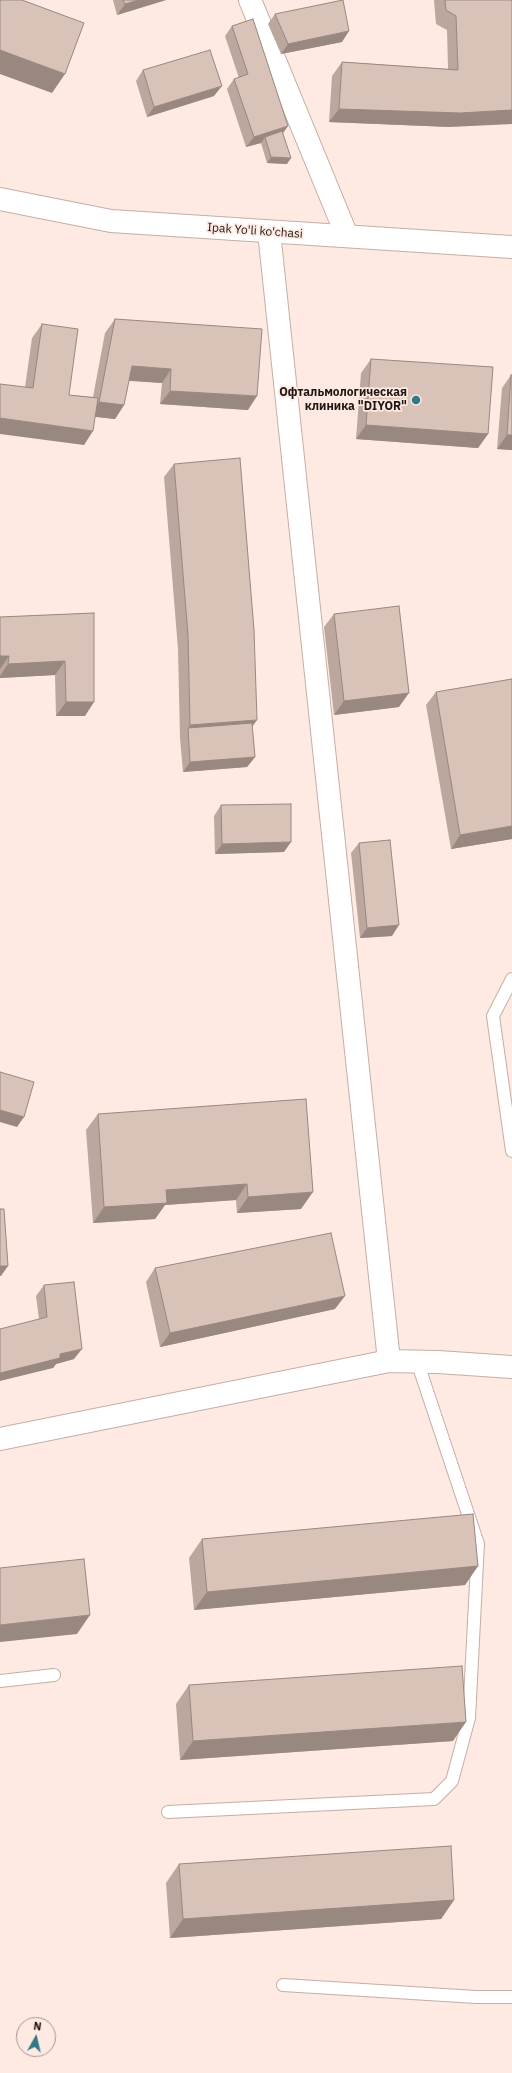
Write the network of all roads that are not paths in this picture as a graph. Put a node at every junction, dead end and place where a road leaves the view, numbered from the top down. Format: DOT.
graph roads {
  1 [pos="250,0"];
  2 [pos="0,199"];
  3 [pos="268,232"];
  4 [pos="347,236"];
  5 [pos="512,248"];
  6 [pos="512,979"];
  7 [pos="512,1151"];
  8 [pos="389,1361"];
  9 [pos="417,1361"];
  10 [pos="512,1367"];
  11 [pos="0,1439"];
  12 [pos="54,1675"];
  13 [pos="0,1681"];
  14 [pos="168,1812"];
  15 [pos="283,1984"];
  16 [pos="512,1997"];
  1 -- 4 [label="street"];
  2 -- 3 [label="street, Ipak Yo'li ko'chasi"];
  3 -- 4 [label="street, Ipak Yo'li ko'chasi"];
  3 -- 8 [label="street"];
  4 -- 5 [label="street, Ipak Yo'li ko'chasi"];
  6 -- 7 [label="lane"];
  8 -- 9 [label="street"];
  8 -- 11 [label="street"];
  9 -- 10 [label="street"];
  9 -- 14 [label="lane"];
  12 -- 13 [label="lane"];
  15 -- 16 [label="lane"];
}
